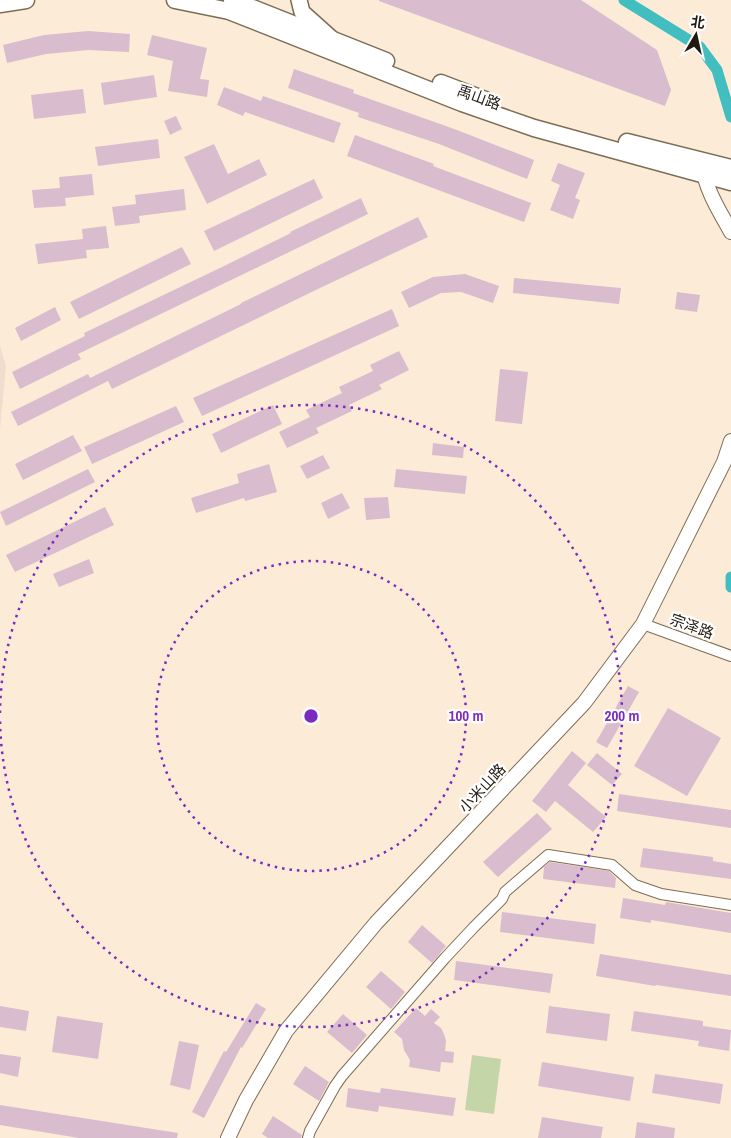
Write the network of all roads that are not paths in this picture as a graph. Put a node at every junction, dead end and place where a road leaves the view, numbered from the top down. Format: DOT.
graph roads {
  1 [pos="26,0"];
  2 [pos="175,0"];
  3 [pos="300,0"];
  4 [pos="233,3"];
  5 [pos="0,4"];
  6 [pos="253,8"];
  7 [pos="334,40"];
  8 [pos="703,168"];
  9 [pos="731,168"];
  10 [pos="731,182"];
  11 [pos="731,232"];
  12 [pos="731,440"];
  13 [pos="643,624"];
  14 [pos="731,656"];
  15 [pos="731,905"];
  16 [pos="228,1138"];
  17 [pos="308,1138"];
  1 -- 5 [label="main road"];
  2 -- 4 [label="main road"];
  3 -- 7 [label="main road"];
  4 -- 6 [label="main road"];
  6 -- 7 [label="main road, 禹山路"];
  6 -- 8 [label="main road, 禹山路"];
  7 -- 8 [label="main road, 禹山路"];
  8 -- 9 [label="main road, 禹山路"];
  8 -- 10 [label="main road, 禹山路"];
  8 -- 11 [label="street"];
  12 -- 13 [label="street, 小米山路"];
  13 -- 14 [label="street, 宗泽路"];
  13 -- 16 [label="street, 小米山路"];
  15 -- 17 [label="street"];
}
